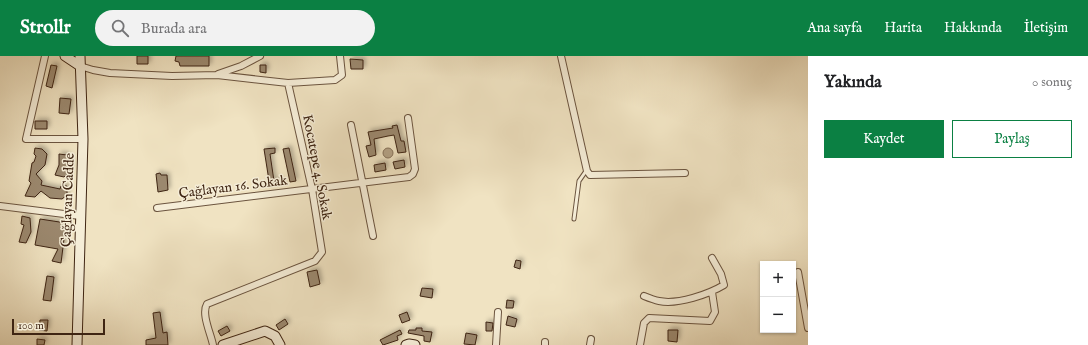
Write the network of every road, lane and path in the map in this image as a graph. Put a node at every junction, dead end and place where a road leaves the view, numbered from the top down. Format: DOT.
graph roads {
  1 [pos="45,56"];
  2 [pos="66,56"];
  3 [pos="80,56"];
  4 [pos="260,56"];
  5 [pos="340,56"];
  6 [pos="561,56"];
  7 [pos="80,66"];
  8 [pos="217,75"];
  9 [pos="288,83"];
  10 [pos="408,118"];
  11 [pos="351,125"];
  12 [pos="83,139"];
  13 [pos="587,171"];
  14 [pos="685,173"];
  15 [pos="363,182"];
  16 [pos="312,189"];
  17 [pos="0,206"];
  18 [pos="157,208"];
  19 [pos="80,216"];
  20 [pos="574,219"];
  21 [pos="373,236"];
  22 [pos="712,258"];
  23 [pos="798,272"];
  24 [pos="712,292"];
  25 [pos="644,296"];
  26 [pos="498,312"];
  27 [pos="808,328"];
  28 [pos="77,345"];
  29 [pos="213,345"];
  30 [pos="223,345"];
  31 [pos="280,345"];
  32 [pos="406,345"];
  33 [pos="416,345"];
  34 [pos="496,345"];
  35 [pos="640,345"];
  1 -- 12 [label="street"];
  2 -- 7 [label="main road"];
  3 -- 7 [label="main road, Çağlayan Cadde"];
  4 -- 8 [label="street"];
  5 -- 9 [label="street"];
  6 -- 13 [label="street"];
  7 -- 8 [label="street"];
  7 -- 12 [label="main road, Çağlayan Cadde"];
  8 -- 9 [label="street"];
  9 -- 16 [label="street, Kocatepe 4. Sokak"];
  10 -- 15 [label="street, Çağlayan 16. Sokak"];
  11 -- 15 [label="street"];
  12 -- 19 [label="main road, Çağlayan Cadde"];
  13 -- 14 [label="street"];
  13 -- 20 [label="lane"];
  15 -- 16 [label="street, Çağlayan 16. Sokak"];
  15 -- 21 [label="street"];
  16 -- 18 [label="street, Çağlayan 16. Sokak"];
  16 -- 29 [label="street, Kocatepe 4. Sokak"];
  17 -- 19 [label="street"];
  19 -- 28 [label="main road, Çağlayan Cadde"];
  22 -- 24 [label="street"];
  23 -- 27 [label="street"];
  24 -- 25 [label="street"];
  24 -- 35 [label="street"];
  26 -- 34 [label="street"];
  30 -- 31 [label="main road"];
  32 -- 33 [label="main road"];
}
